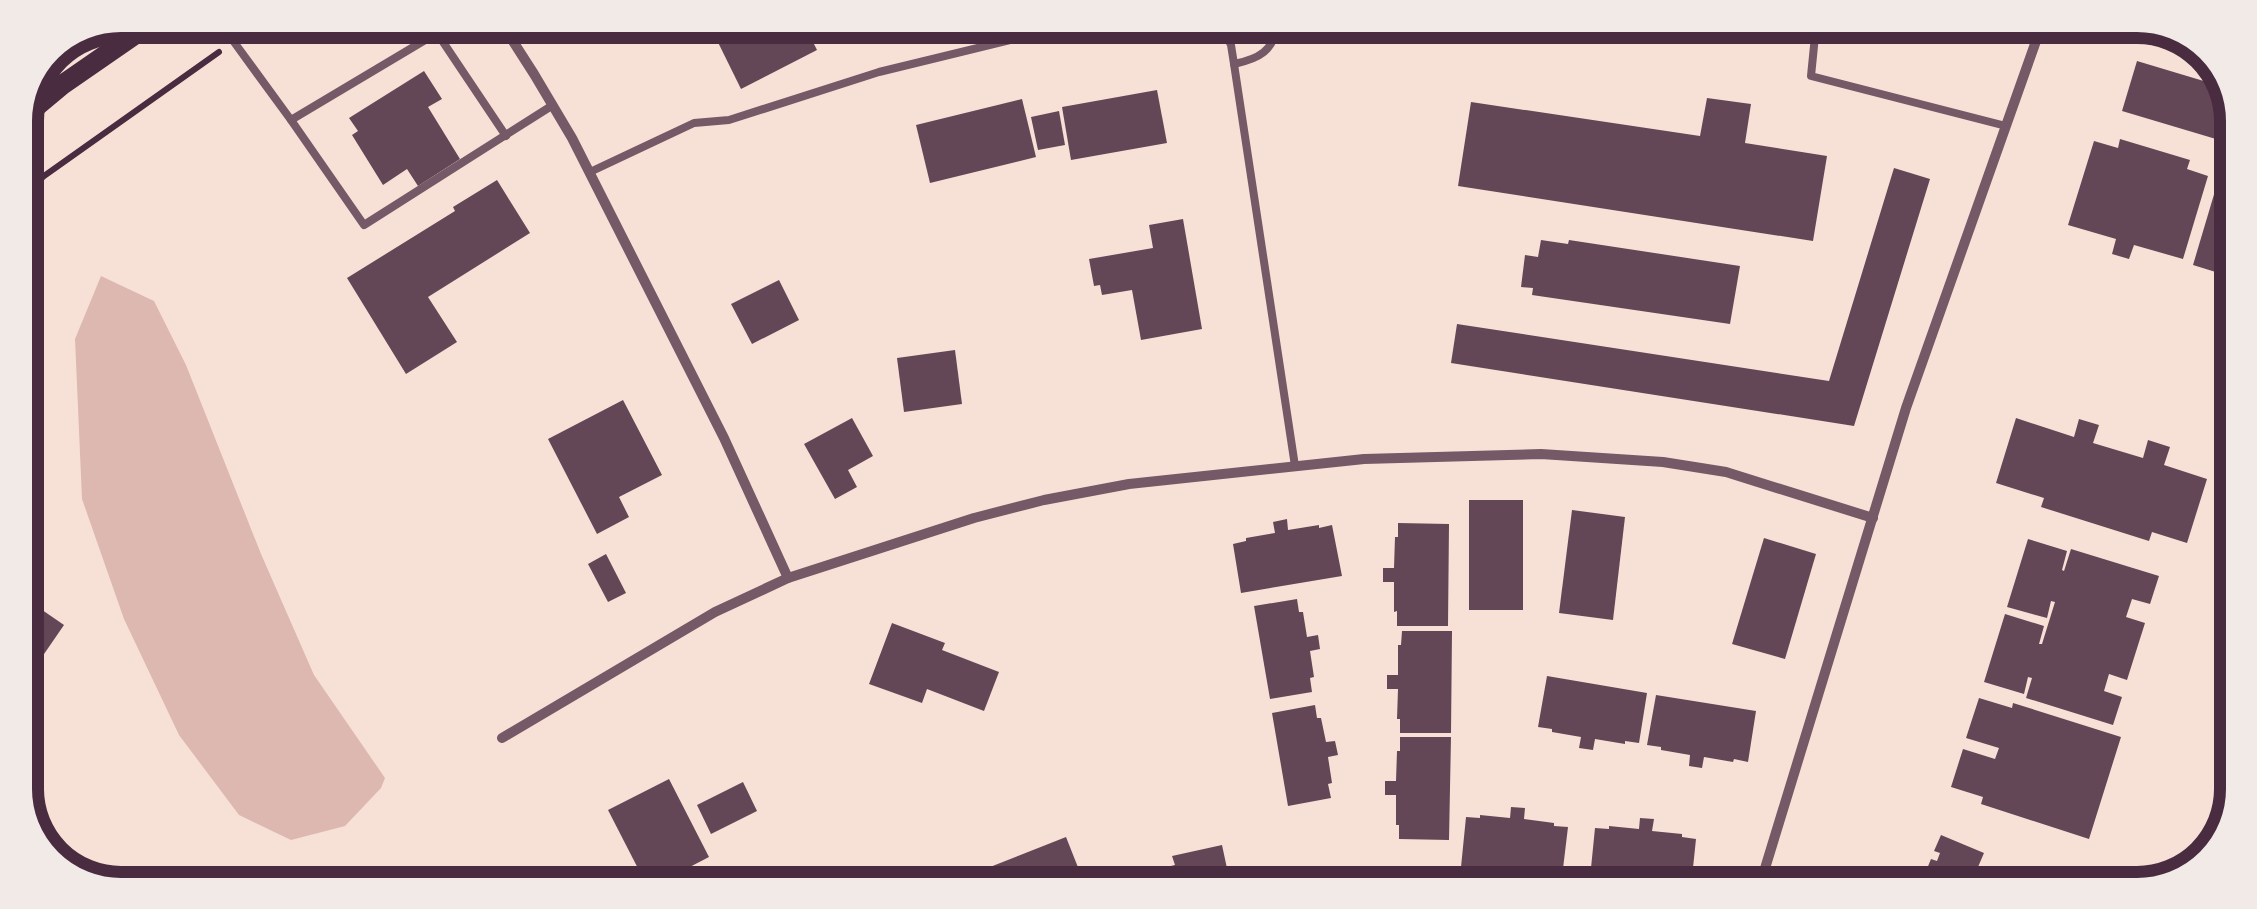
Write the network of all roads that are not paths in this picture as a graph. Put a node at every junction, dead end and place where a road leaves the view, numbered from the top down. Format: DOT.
graph roads {
  1 [pos="130,38"];
  2 [pos="231,38"];
  3 [pos="428,38"];
  4 [pos="439,38"];
  5 [pos="510,38"];
  6 [pos="1021,38"];
  7 [pos="1228,38"];
  8 [pos="1274,38"];
  9 [pos="1815,38"];
  10 [pos="2037,38"];
  11 [pos="1234,64"];
  12 [pos="39,104"];
  13 [pos="553,105"];
  14 [pos="292,120"];
  15 [pos="2006,126"];
  16 [pos="506,136"];
  17 [pos="590,172"];
  18 [pos="1294,466"];
  19 [pos="1872,518"];
  20 [pos="788,578"];
  21 [pos="502,738"];
  22 [pos="1764,872"];
  1 -- 12 [label="main road"];
  2 -- 14 [label="lane"];
  3 -- 14 [label="lane"];
  4 -- 16 [label="lane"];
  5 -- 13 [label="street"];
  6 -- 17 [label="lane"];
  7 -- 11 [label="lane"];
  8 -- 11 [label="lane"];
  9 -- 15 [label="lane"];
  10 -- 15 [label="street"];
  11 -- 18 [label="lane"];
  13 -- 16 [label="lane"];
  13 -- 17 [label="street"];
  14 -- 16 [label="lane"];
  15 -- 19 [label="street"];
  17 -- 20 [label="street"];
  18 -- 19 [label="street"];
  18 -- 20 [label="street"];
  19 -- 22 [label="street"];
  20 -- 21 [label="street"];
}
